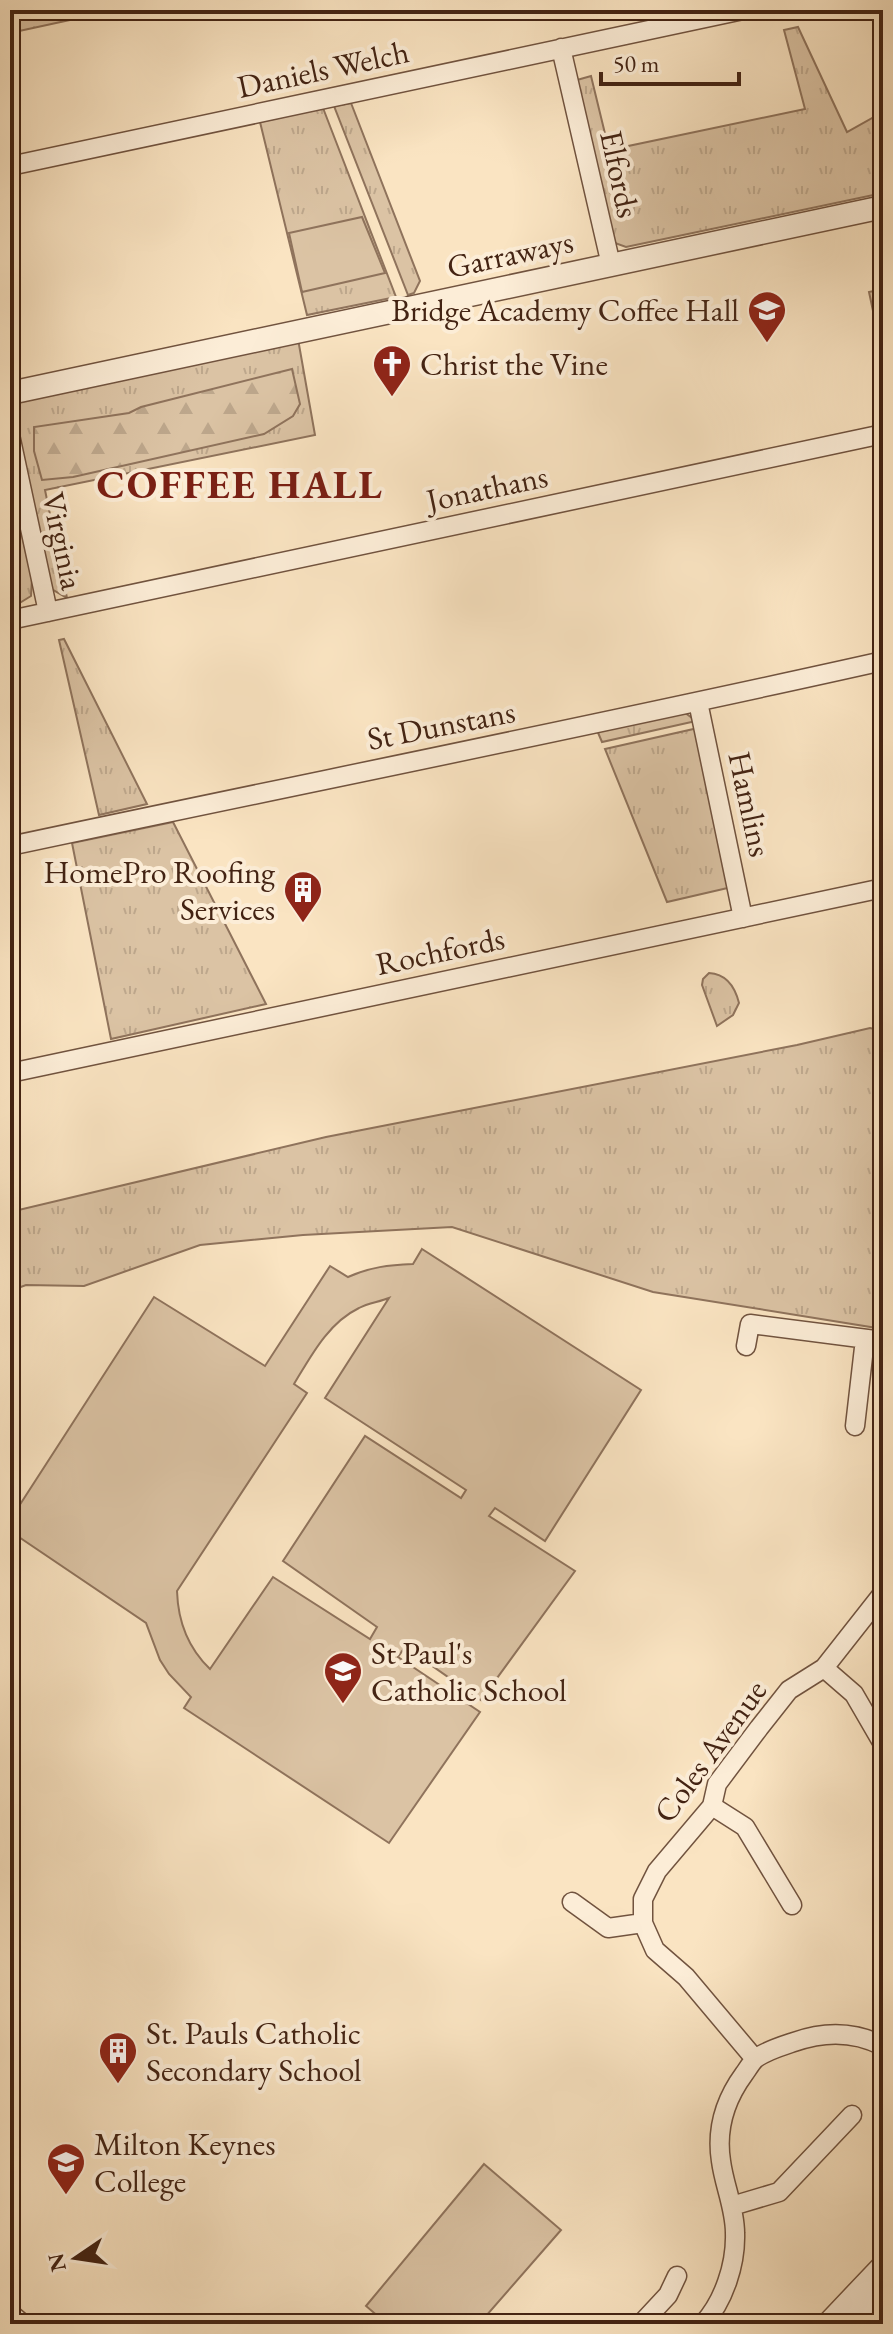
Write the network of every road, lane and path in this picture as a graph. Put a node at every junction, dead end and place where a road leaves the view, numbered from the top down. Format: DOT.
graph roads {
  1 [pos="743,10"];
  2 [pos="561,48"];
  3 [pos="10,166"];
  4 [pos="883,207"];
  5 [pos="611,265"];
  6 [pos="10,393"];
  7 [pos="883,434"];
  8 [pos="10,435"];
  9 [pos="48,612"];
  10 [pos="10,620"];
  11 [pos="883,661"];
  12 [pos="698,702"];
  13 [pos="10,846"];
  14 [pos="883,888"];
  15 [pos="743,918"];
  16 [pos="10,1073"];
  17 [pos="874,1340"];
  18 [pos="746,1346"];
  19 [pos="855,1426"];
  20 [pos="883,1593"];
  21 [pos="824,1668"];
  22 [pos="883,1744"];
  23 [pos="712,1806"];
  24 [pos="572,1902"];
  25 [pos="792,1905"];
  26 [pos="643,1923"];
  27 [pos="883,2046"];
  28 [pos="755,2059"];
  29 [pos="852,2115"];
  30 [pos="732,2206"];
  31 [pos="883,2266"];
  32 [pos="677,2276"];
  33 [pos="883,2293"];
  34 [pos="10,2313"];
  35 [pos="650,2321"];
  36 [pos="23,2324"];
  37 [pos="703,2324"];
  38 [pos="830,2324"];
  1 -- 2 [label="street, Daniels Welch"];
  2 -- 3 [label="street, Daniels Welch"];
  2 -- 5 [label="street, Elfords"];
  4 -- 5 [label="street, Garraways"];
  5 -- 6 [label="street, Garraways"];
  7 -- 9 [label="street, Jonathans"];
  8 -- 9 [label="street, Virginia"];
  9 -- 10 [label="street, Jonathans"];
  11 -- 12 [label="street, St Dunstans"];
  12 -- 13 [label="street, St Dunstans"];
  12 -- 15 [label="street, Hamlins"];
  14 -- 15 [label="street, Rochfords"];
  15 -- 16 [label="street, Rochfords"];
  17 -- 18 [label="street"];
  17 -- 19 [label="street"];
  20 -- 21 [label="street, Coles Avenue"];
  21 -- 22 [label="street"];
  21 -- 23 [label="street, Coles Avenue"];
  23 -- 25 [label="street"];
  23 -- 26 [label="street, Coles Avenue"];
  24 -- 26 [label="street"];
  26 -- 28 [label="street"];
  27 -- 28 [label="street"];
  28 -- 30 [label="street"];
  29 -- 30 [label="street"];
  30 -- 37 [label="street"];
  31 -- 38 [label="street"];
  32 -- 35 [label="street"];
  33 -- 38 [label="street"];
  34 -- 36 [label="street"];
}
